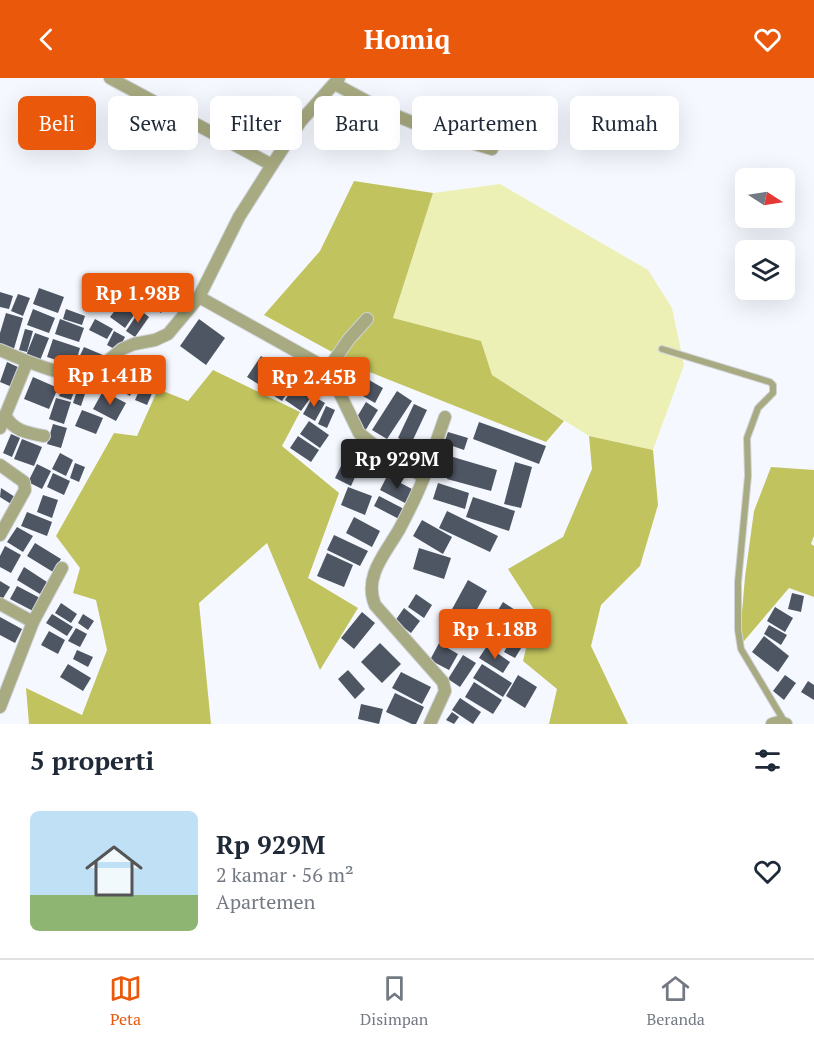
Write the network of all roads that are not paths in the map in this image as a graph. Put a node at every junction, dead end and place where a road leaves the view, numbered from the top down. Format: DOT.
graph roads {
  1 [pos="110,78"];
  2 [pos="337,81"];
  3 [pos="412,123"];
  4 [pos="272,165"];
  5 [pos="199,297"];
  6 [pos="367,319"];
  7 [pos="662,349"];
  8 [pos="0,350"];
  9 [pos="27,362"];
  10 [pos="328,369"];
  11 [pos="5,415"];
  12 [pos="445,417"];
  13 [pos="0,428"];
  14 [pos="44,436"];
  15 [pos="0,465"];
  16 [pos="424,477"];
  17 [pos="0,535"];
  18 [pos="62,568"];
  19 [pos="0,604"];
  20 [pos="33,622"];
  21 [pos="0,707"];
  22 [pos="430,724"];
  23 [pos="772,724"];
  24 [pos="786,724"];
  1 -- 4 [label="street"];
  2 -- 3 [label="street"];
  2 -- 4 [label="street"];
  4 -- 5 [label="street"];
  5 -- 9 [label="street"];
  5 -- 10 [label="street"];
  6 -- 10 [label="street"];
  7 -- 24 [label="lane"];
  8 -- 9 [label="street"];
  9 -- 11 [label="street"];
  10 -- 16 [label="street"];
  11 -- 13 [label="street"];
  11 -- 14 [label="street"];
  12 -- 16 [label="street"];
  15 -- 17 [label="street"];
  16 -- 22 [label="street"];
  18 -- 20 [label="street"];
  19 -- 20 [label="street"];
  20 -- 21 [label="street"];
  23 -- 24 [label="street"];
}
